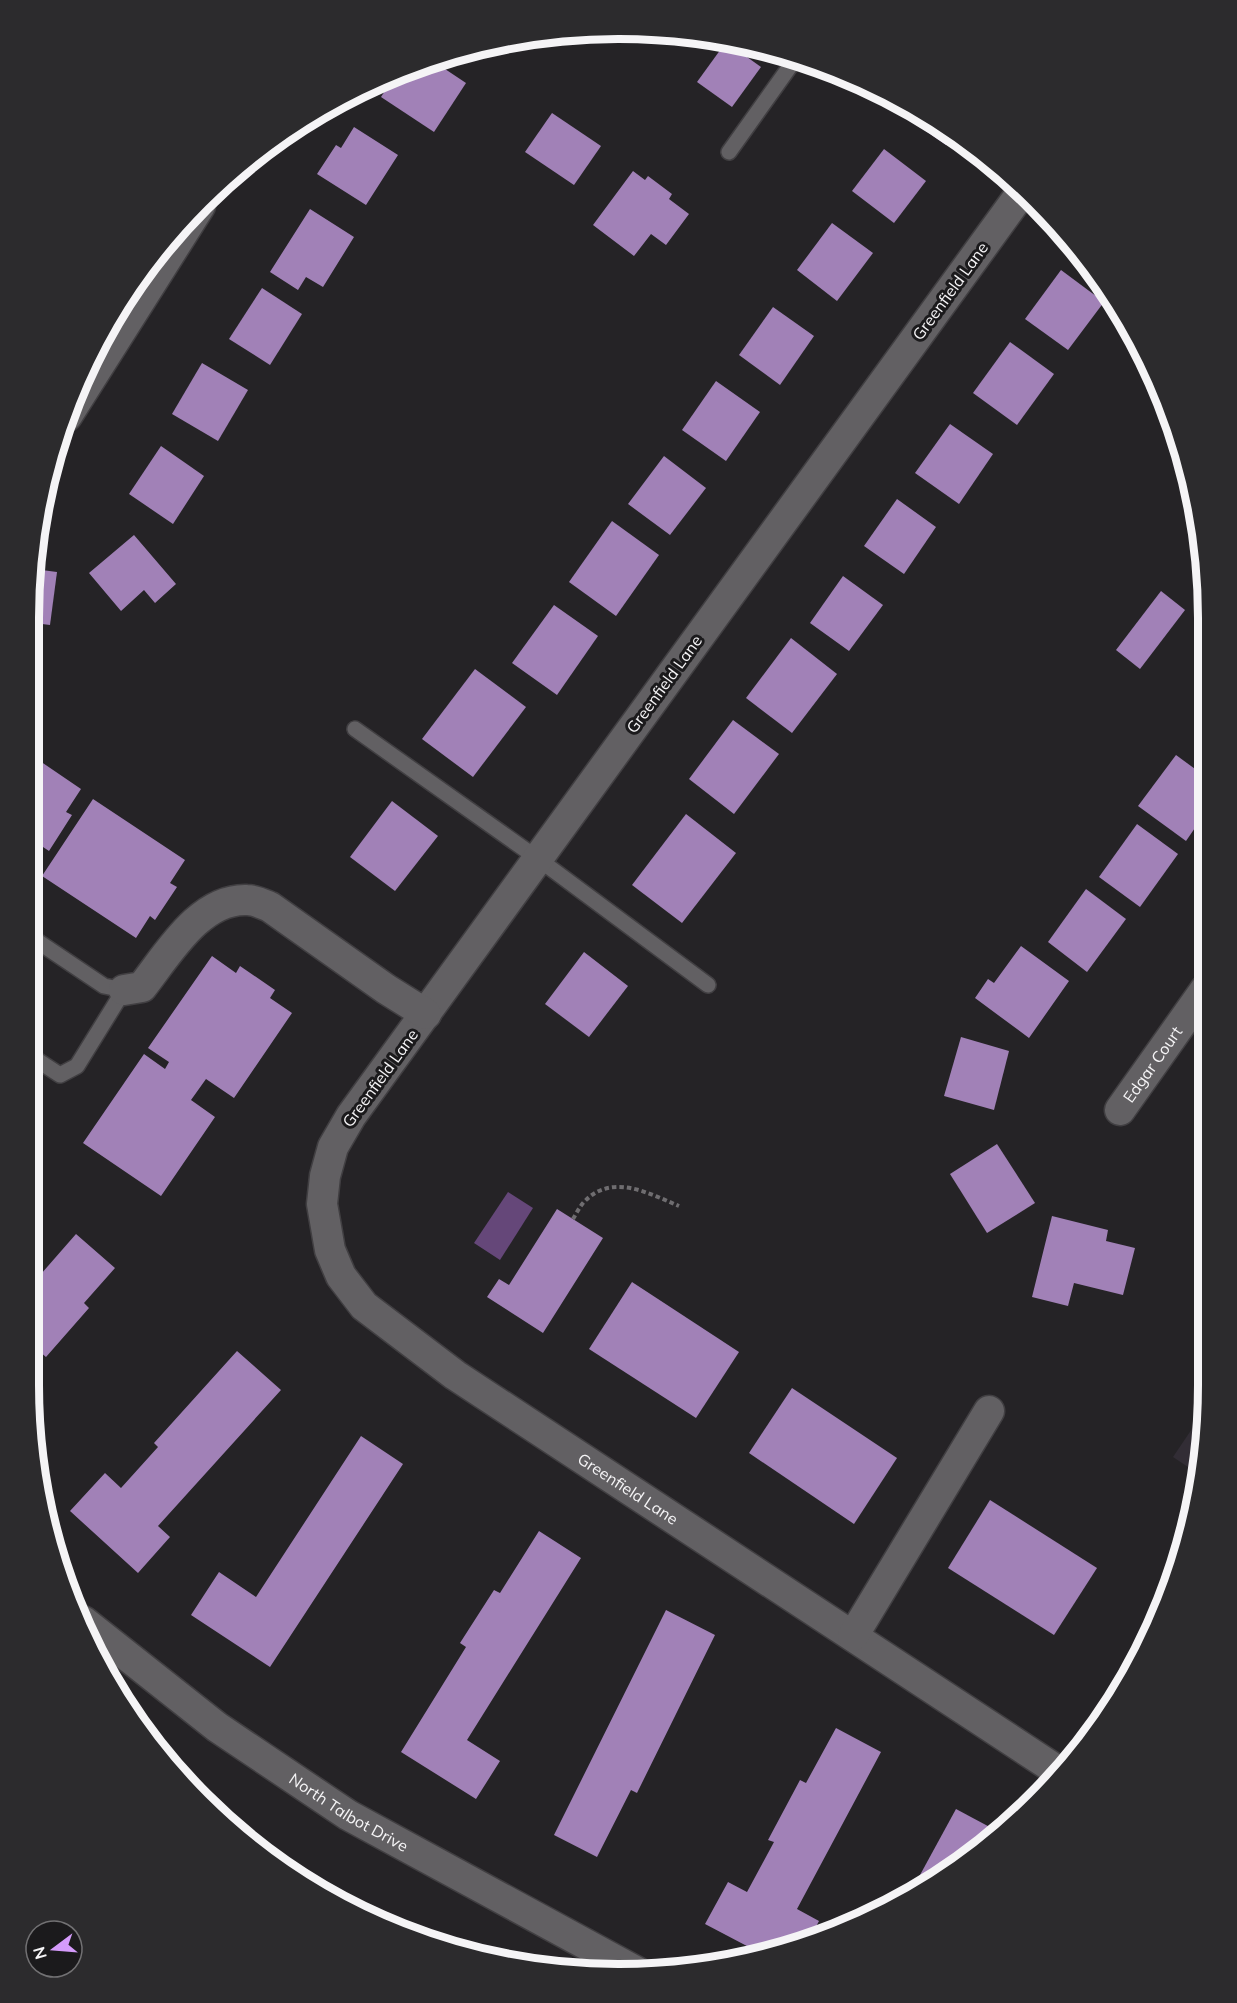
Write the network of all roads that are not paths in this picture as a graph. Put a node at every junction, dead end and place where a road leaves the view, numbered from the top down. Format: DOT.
graph roads {
  1 [pos="791,66"];
  2 [pos="729,153"];
  3 [pos="1017,199"];
  4 [pos="173,248"];
  5 [pos="93,374"];
  6 [pos="355,729"];
  7 [pos="537,858"];
  8 [pos="39,942"];
  9 [pos="708,985"];
  10 [pos="123,990"];
  11 [pos="1198,1001"];
  12 [pos="426,1014"];
  13 [pos="39,1061"];
  14 [pos="1120,1110"];
  15 [pos="989,1411"];
  16 [pos="94,1629"];
  17 [pos="853,1636"];
  18 [pos="1053,1768"];
  19 [pos="622,1964"];
  1 -- 2 [label="lane"];
  3 -- 7 [label="street, Greenfield Lane"];
  4 -- 5 [label="street"];
  6 -- 7 [label="lane"];
  7 -- 9 [label="lane"];
  7 -- 12 [label="street, Greenfield Lane"];
  8 -- 10 [label="lane"];
  10 -- 12 [label="street"];
  10 -- 13 [label="lane"];
  11 -- 14 [label="street, Edgar Court"];
  12 -- 17 [label="street, Greenfield Lane"];
  15 -- 17 [label="street"];
  16 -- 19 [label="street, North Talbot Drive"];
  17 -- 18 [label="street, Greenfield Lane"];
}
